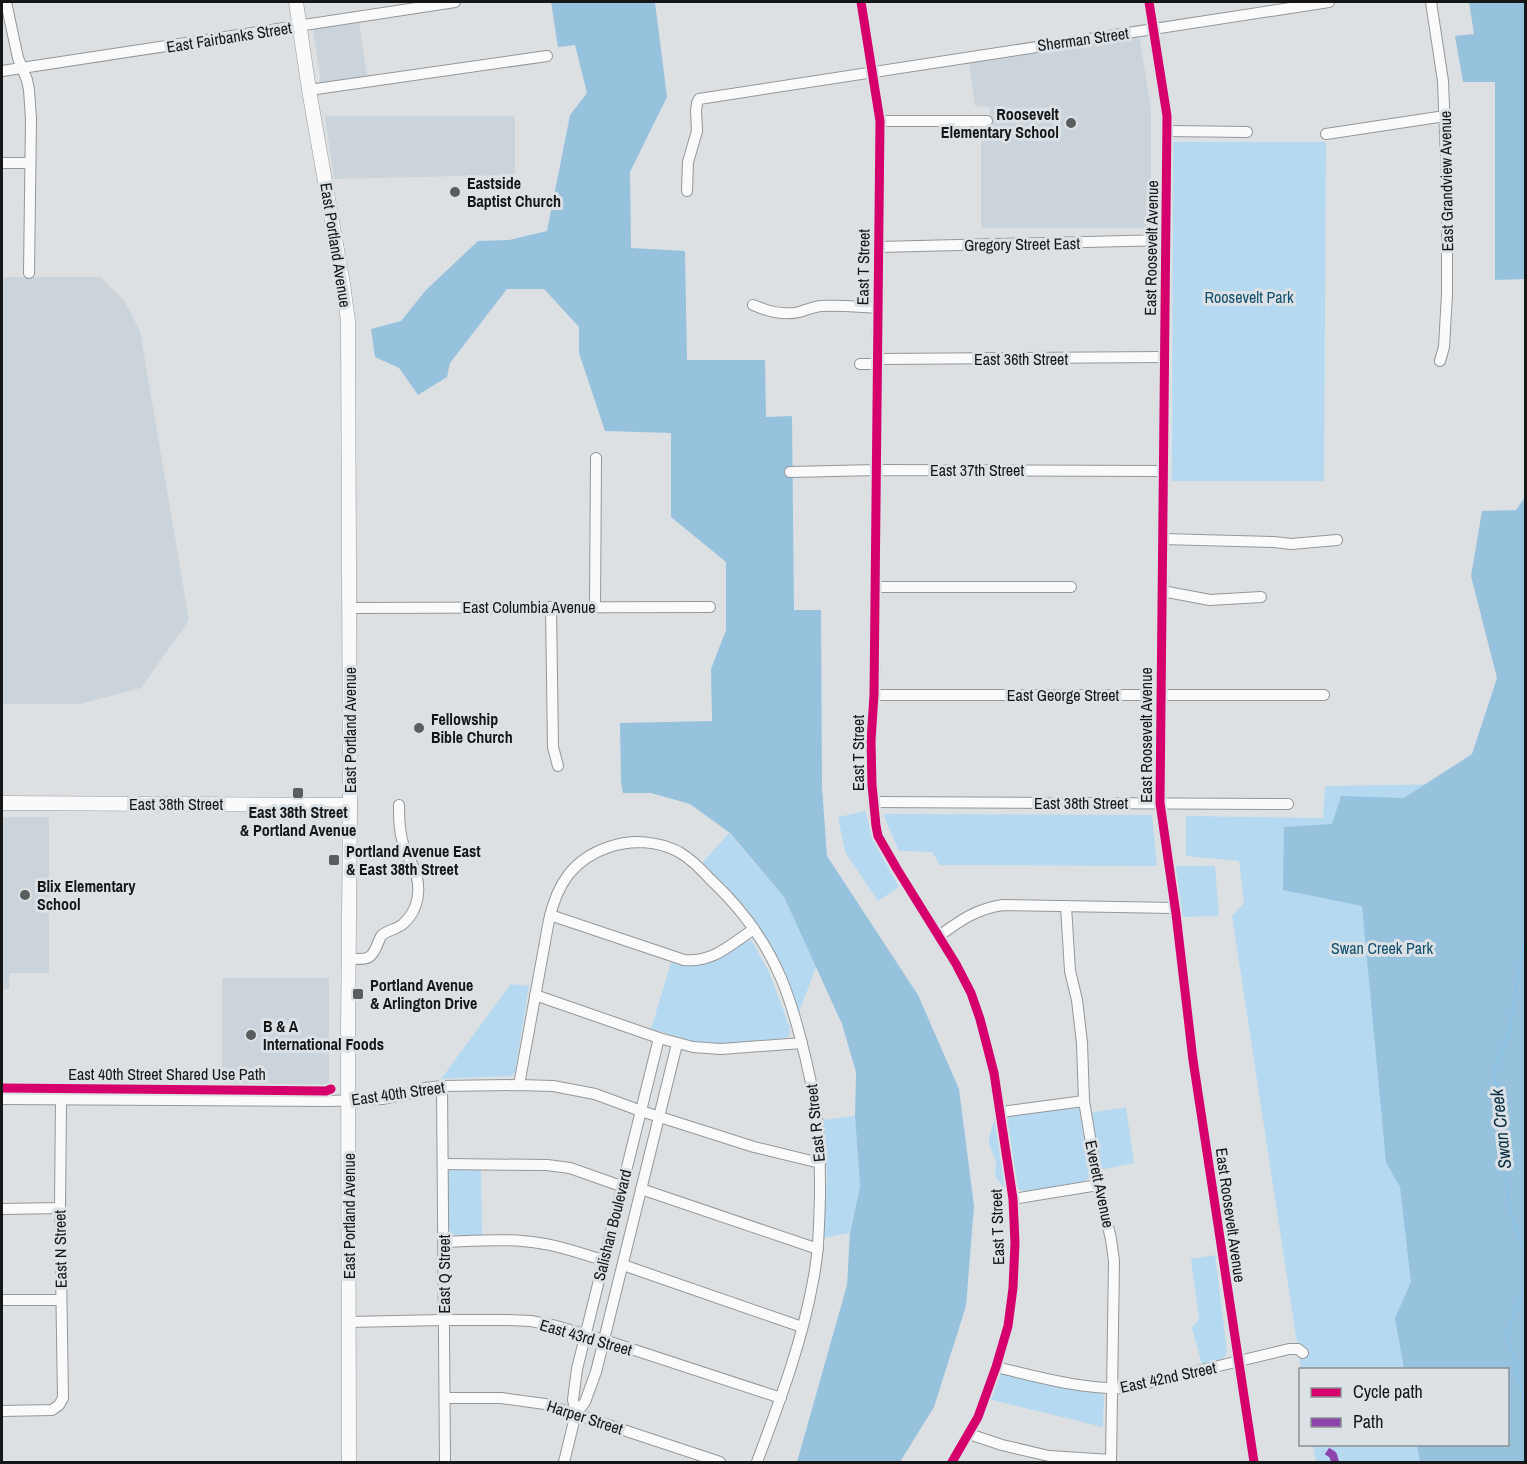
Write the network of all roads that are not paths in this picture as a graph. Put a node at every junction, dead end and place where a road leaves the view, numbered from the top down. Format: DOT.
graph roads {
  1 [pos="6,2"];
  2 [pos="296,2"];
  3 [pos="455,2"];
  4 [pos="861,2"];
  5 [pos="1149,2"];
  6 [pos="1329,2"];
  7 [pos="1431,2"];
  8 [pos="300,26"];
  9 [pos="1153,29"];
  10 [pos="547,56"];
  11 [pos="22,68"];
  12 [pos="2,71"];
  13 [pos="873,72"];
  14 [pos="309,90"];
  15 [pos="1445,116"];
  16 [pos="880,121"];
  17 [pos="987,121"];
  18 [pos="1167,131"];
  19 [pos="1247,132"];
  20 [pos="1326,134"];
  21 [pos="2,163"];
  22 [pos="30,163"];
  23 [pos="687,191"];
  24 [pos="1166,240"];
  25 [pos="879,247"];
  26 [pos="29,273"];
  27 [pos="753,304"];
  28 [pos="878,308"];
  29 [pos="1165,357"];
  30 [pos="878,361"];
  31 [pos="1440,361"];
  32 [pos="860,364"];
  33 [pos="596,458"];
  34 [pos="877,470"];
  35 [pos="1164,471"];
  36 [pos="790,472"];
  37 [pos="1163,539"];
  38 [pos="1337,540"];
  39 [pos="876,587"];
  40 [pos="1071,587"];
  41 [pos="1162,591"];
  42 [pos="1261,597"];
  43 [pos="551,607"];
  44 [pos="595,607"];
  45 [pos="710,607"];
  46 [pos="349,608"];
  47 [pos="874,695"];
  48 [pos="1161,695"];
  49 [pos="1324,695"];
  50 [pos="558,766"];
  51 [pos="873,802"];
  52 [pos="2,803"];
  53 [pos="1160,803"];
  54 [pos="1288,804"];
  55 [pos="350,805"];
  56 [pos="399,805"];
  57 [pos="1066,906"];
  58 [pos="1175,908"];
  59 [pos="550,915"];
  60 [pos="754,929"];
  61 [pos="939,936"];
  62 [pos="349,959"];
  63 [pos="535,995"];
  64 [pos="659,1038"];
  65 [pos="802,1043"];
  66 [pos="676,1044"];
  67 [pos="519,1085"];
  68 [pos="442,1086"];
  69 [pos="2,1099"];
  70 [pos="61,1100"];
  71 [pos="349,1101"];
  72 [pos="1084,1101"];
  73 [pos="641,1111"];
  74 [pos="1000,1112"];
  75 [pos="658,1117"];
  76 [pos="820,1163"];
  77 [pos="443,1164"];
  78 [pos="1098,1185"];
  79 [pos="621,1186"];
  80 [pos="641,1189"];
  81 [pos="1013,1199"];
  82 [pos="60,1208"];
  83 [pos="2,1209"];
  84 [pos="444,1242"];
  85 [pos="818,1249"];
  86 [pos="603,1260"];
  87 [pos="622,1266"];
  88 [pos="2,1300"];
  89 [pos="61,1300"];
  90 [pos="443,1320"];
  91 [pos="349,1322"];
  92 [pos="802,1327"];
  93 [pos="585,1334"];
  94 [pos="604,1340"];
  95 [pos="1303,1353"];
  96 [pos="1238,1362"];
  97 [pos="996,1367"];
  98 [pos="1112,1389"];
  99 [pos="445,1398"];
  100 [pos="781,1398"];
  101 [pos="2,1411"];
  102 [pos="576,1413"];
  103 [pos="969,1434"];
  104 [pos="1111,1461"];
  105 [pos="349,1462"];
  106 [pos="445,1462"];
  107 [pos="564,1462"];
  108 [pos="720,1462"];
  109 [pos="757,1462"];
  110 [pos="952,1462"];
  111 [pos="1254,1462"];
  1 -- 11 [label="street"];
  2 -- 8 [label="main road, East Portland Avenue"];
  3 -- 8 [label="street, East Fairbanks Street"];
  4 -- 13 [label="street, East T Street"];
  5 -- 9 [label="street, East Roosevelt Avenue"];
  6 -- 9 [label="street, Sherman Street"];
  7 -- 15 [label="street, East Grandview Avenue"];
  8 -- 11 [label="street, East Fairbanks Street"];
  8 -- 14 [label="main road, East Portland Avenue"];
  9 -- 13 [label="street, Sherman Street"];
  9 -- 18 [label="street, East Roosevelt Avenue"];
  10 -- 14 [label="street"];
  11 -- 12 [label="street, East Fairbanks Street"];
  11 -- 22 [label="street"];
  13 -- 16 [label="street, East T Street"];
  13 -- 23 [label="street, Sherman Street"];
  14 -- 46 [label="main road, East Portland Avenue"];
  15 -- 20 [label="street"];
  15 -- 31 [label="street, East Grandview Avenue"];
  16 -- 17 [label="street"];
  16 -- 25 [label="street, East T Street"];
  18 -- 19 [label="street"];
  18 -- 24 [label="street, East Roosevelt Avenue"];
  21 -- 22 [label="street"];
  22 -- 26 [label="street"];
  24 -- 25 [label="street, Gregory Street East"];
  24 -- 29 [label="street, East Roosevelt Avenue"];
  25 -- 28 [label="street, East T Street"];
  27 -- 28 [label="street"];
  28 -- 30 [label="street, East T Street"];
  29 -- 30 [label="street, East 36th Street"];
  29 -- 35 [label="street, East Roosevelt Avenue"];
  30 -- 32 [label="street, East 36th Street"];
  30 -- 34 [label="street, East T Street"];
  33 -- 44 [label="street"];
  34 -- 35 [label="street, East 37th Street"];
  34 -- 36 [label="street, East 37th Street"];
  34 -- 39 [label="street, East T Street"];
  35 -- 37 [label="street, East Roosevelt Avenue"];
  37 -- 38 [label="street"];
  37 -- 41 [label="street, East Roosevelt Avenue"];
  39 -- 40 [label="street"];
  39 -- 47 [label="street, East T Street"];
  41 -- 42 [label="street"];
  41 -- 48 [label="street, East Roosevelt Avenue"];
  43 -- 44 [label="street, East Columbia Avenue"];
  43 -- 46 [label="street, East Columbia Avenue"];
  43 -- 50 [label="street"];
  44 -- 45 [label="street, East Columbia Avenue"];
  46 -- 55 [label="main road, East Portland Avenue"];
  47 -- 48 [label="street, East George Street"];
  47 -- 51 [label="street, East T Street"];
  48 -- 49 [label="street, East George Street"];
  48 -- 53 [label="street, East Roosevelt Avenue"];
  51 -- 53 [label="street, East 38th Street"];
  51 -- 61 [label="street, East T Street"];
  52 -- 55 [label="main road, East 38th Street"];
  53 -- 54 [label="street, East 38th Street"];
  53 -- 58 [label="street, East Roosevelt Avenue"];
  55 -- 62 [label="main road, East Portland Avenue"];
  56 -- 62 [label="street"];
  57 -- 58 [label="street"];
  57 -- 61 [label="street"];
  57 -- 72 [label="street, Everett Avenue"];
  58 -- 96 [label="street, East Roosevelt Avenue"];
  59 -- 60 [label="street"];
  59 -- 60 [label="street, East R Street"];
  59 -- 63 [label="street"];
  60 -- 65 [label="street, East R Street"];
  61 -- 74 [label="street, East T Street"];
  62 -- 71 [label="main road, East Portland Avenue"];
  63 -- 64 [label="street"];
  63 -- 67 [label="street"];
  64 -- 66 [label="street"];
  64 -- 73 [label="street, Salishan Boulevard"];
  65 -- 66 [label="street"];
  65 -- 76 [label="street, East R Street"];
  66 -- 75 [label="street, Salishan Boulevard"];
  67 -- 68 [label="street, East 40th Street"];
  67 -- 73 [label="street, East 40th Street"];
  68 -- 71 [label="street, East 40th Street"];
  68 -- 77 [label="street, East Q Street"];
  69 -- 70 [label="street, East 40th Street"];
  70 -- 71 [label="street, East 40th Street"];
  70 -- 82 [label="street, East N Street"];
  71 -- 91 [label="main road, East Portland Avenue"];
  72 -- 74 [label="street"];
  72 -- 78 [label="street, Everett Avenue"];
  73 -- 75 [label="street, East 40th Street"];
  73 -- 79 [label="street, Salishan Boulevard"];
  74 -- 81 [label="street, East T Street"];
  75 -- 76 [label="street, East 40th Street"];
  75 -- 80 [label="street, Salishan Boulevard"];
  76 -- 85 [label="street, East R Street"];
  77 -- 79 [label="street"];
  77 -- 84 [label="street, East Q Street"];
  78 -- 81 [label="street"];
  78 -- 98 [label="street, Everett Avenue"];
  79 -- 86 [label="street, Salishan Boulevard"];
  80 -- 85 [label="street"];
  80 -- 87 [label="street, Salishan Boulevard"];
  81 -- 97 [label="street, East T Street"];
  82 -- 83 [label="street"];
  82 -- 89 [label="street, East N Street"];
  84 -- 86 [label="street"];
  84 -- 90 [label="street, East Q Street"];
  85 -- 92 [label="street, East R Street"];
  86 -- 93 [label="street, Salishan Boulevard"];
  87 -- 92 [label="street"];
  87 -- 94 [label="street, Salishan Boulevard"];
  88 -- 89 [label="street"];
  89 -- 101 [label="street, East N Street"];
  90 -- 91 [label="street, East 43rd Street"];
  90 -- 93 [label="street, East 43rd Street"];
  90 -- 99 [label="street, East Q Street"];
  91 -- 105 [label="main road, East Portland Avenue"];
  92 -- 100 [label="street, East R Street"];
  93 -- 94 [label="street, East 43rd Street"];
  93 -- 102 [label="street, Salishan Boulevard"];
  94 -- 100 [label="street, East 43rd Street"];
  94 -- 102 [label="street, Salishan Boulevard"];
  95 -- 96 [label="street, East 42nd Street"];
  96 -- 98 [label="street, East 42nd Street"];
  96 -- 111 [label="street, East Roosevelt Avenue"];
  97 -- 98 [label="street, East 42nd Street"];
  97 -- 103 [label="street, East T Street"];
  98 -- 104 [label="street, Everett Avenue"];
  99 -- 102 [label="street, Harper Street"];
  99 -- 106 [label="street, East Q Street"];
  100 -- 109 [label="street, East R Street"];
  102 -- 107 [label="street, Salishan Boulevard"];
  102 -- 108 [label="street, Harper Street"];
  103 -- 104 [label="street"];
  103 -- 110 [label="street, East T Street"];
}
